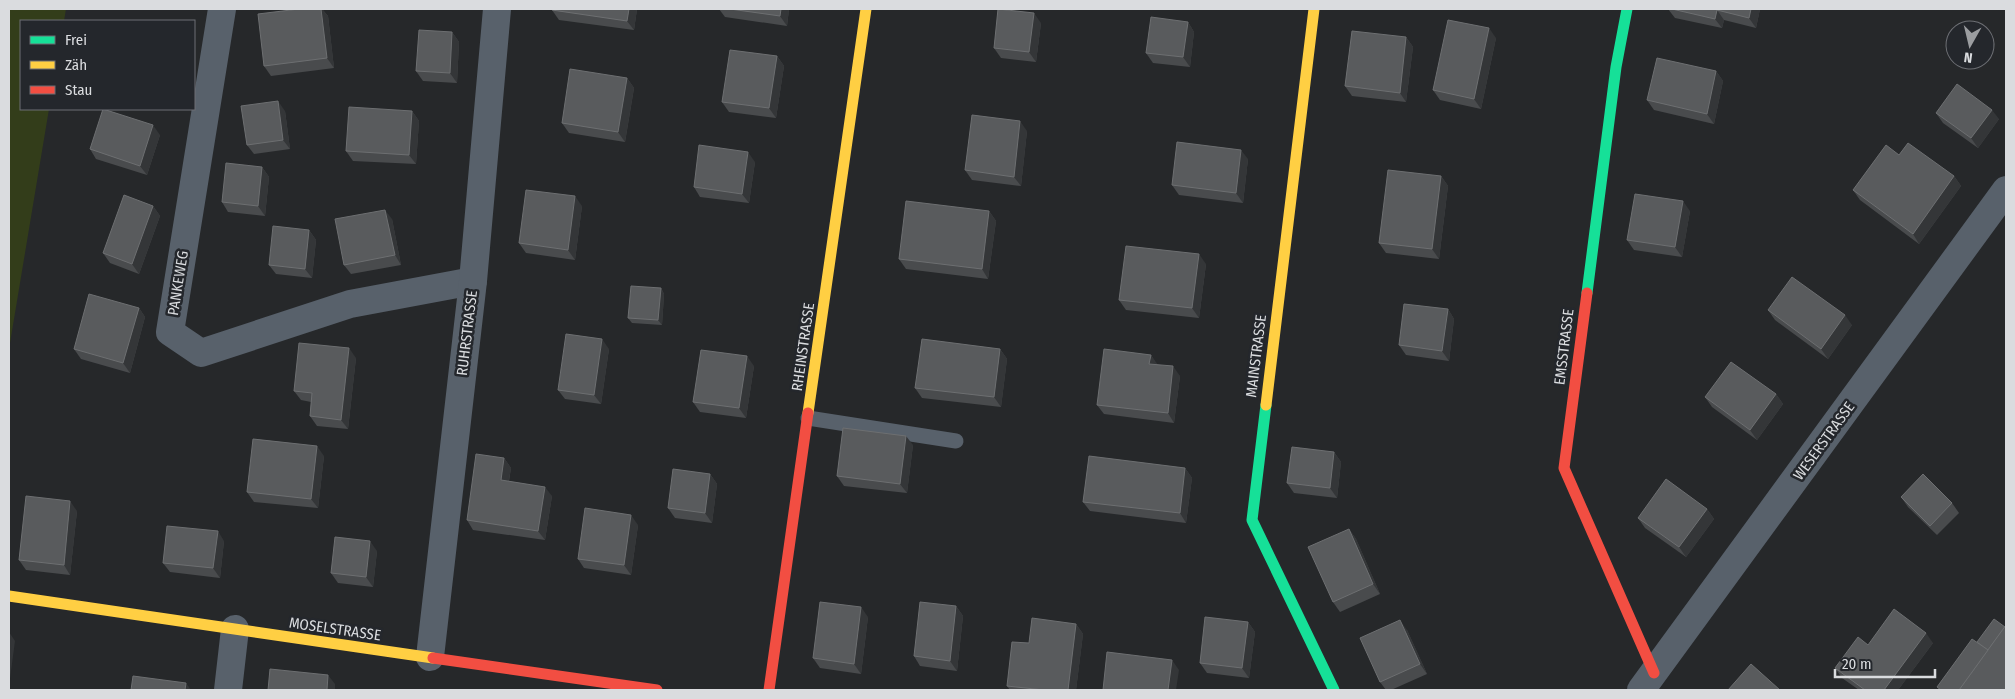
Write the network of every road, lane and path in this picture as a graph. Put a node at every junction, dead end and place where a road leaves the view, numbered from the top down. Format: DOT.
graph roads {
  1 [pos="222,9"];
  2 [pos="497,9"];
  3 [pos="866,9"];
  4 [pos="1314,9"];
  5 [pos="1627,9"];
  6 [pos="2006,190"];
  7 [pos="473,281"];
  8 [pos="808,418"];
  9 [pos="956,441"];
  10 [pos="9,596"];
  11 [pos="235,629"];
  12 [pos="430,657"];
  13 [pos="1647,682"];
  14 [pos="579,685"];
  15 [pos="228,690"];
  16 [pos="657,690"];
  17 [pos="770,690"];
  18 [pos="1334,690"];
  1 -- 7 [label="street, PANKEWEG"];
  2 -- 7 [label="street, RUHRSTRASSE"];
  3 -- 8 [label="street, RHEINSTRASSE"];
  4 -- 18 [label="street, MAINSTRASSE"];
  5 -- 13 [label="street, EMSSTRASSE"];
  6 -- 13 [label="street, WESERSTRASSE"];
  7 -- 12 [label="street, RUHRSTRASSE"];
  8 -- 9 [label="lane"];
  8 -- 17 [label="street, RHEINSTRASSE"];
  10 -- 11 [label="street, MOSELSTRASSE"];
  11 -- 12 [label="street, MOSELSTRASSE"];
  11 -- 15 [label="street"];
  12 -- 14 [label="street, MOSELSTRASSE"];
  14 -- 16 [label="street, MOSELSTRASSE"];
}
